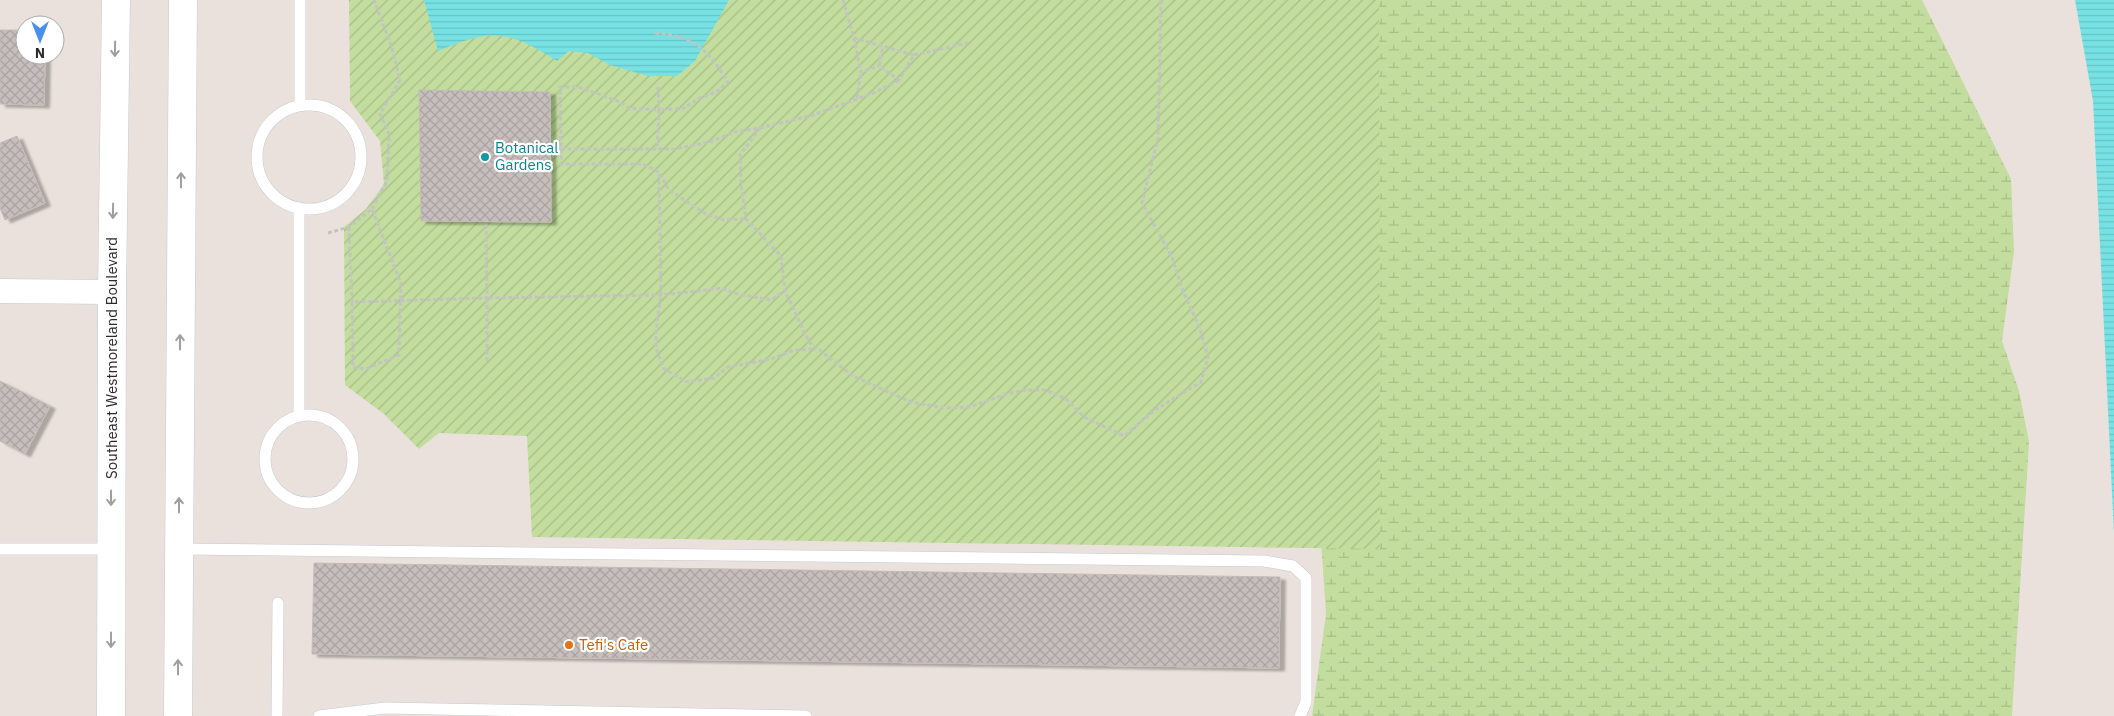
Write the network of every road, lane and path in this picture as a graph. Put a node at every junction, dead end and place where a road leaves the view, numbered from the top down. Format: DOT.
graph roads {
  1 [pos="116,0"];
  2 [pos="183,0"];
  3 [pos="300,0"];
  4 [pos="374,0"];
  5 [pos="844,0"];
  6 [pos="1161,0"];
  7 [pos="655,33"];
  8 [pos="854,38"];
  9 [pos="968,43"];
  10 [pos="883,46"];
  11 [pos="914,55"];
  12 [pos="879,66"];
  13 [pos="861,72"];
  14 [pos="899,80"];
  15 [pos="658,87"];
  16 [pos="857,98"];
  17 [pos="300,105"];
  18 [pos="659,110"];
  19 [pos="760,128"];
  20 [pos="561,149"];
  21 [pos="657,149"];
  22 [pos="659,172"];
  23 [pos="299,208"];
  24 [pos="372,209"];
  25 [pos="746,220"];
  26 [pos="486,221"];
  27 [pos="349,226"];
  28 [pos="328,233"];
  29 [pos="0,291"];
  30 [pos="786,291"];
  31 [pos="112,292"];
  32 [pos="661,295"];
  33 [pos="487,298"];
  34 [pos="402,300"];
  35 [pos="352,302"];
  36 [pos="817,348"];
  37 [pos="487,361"];
  38 [pos="299,415"];
  39 [pos="0,548"];
  40 [pos="111,548"];
  41 [pos="179,548"];
  42 [pos="278,603"];
  43 [pos="547,713"];
  44 [pos="744,715"];
  45 [pos="111,716"];
  46 [pos="178,716"];
  47 [pos="277,716"];
  48 [pos="318,716"];
  49 [pos="806,716"];
  50 [pos="1300,716"];
  1 -- 31 [label="street, Southeast Westmoreland Boulevard, one-way"];
  41 -- 2 [label="street, one-way"];
  3 -- 17 [label="lane"];
  4 -- 24 [label="path"];
  5 -- 8 [label="path"];
  6 -- 36 [label="path"];
  7 -- 18 [label="path"];
  8 -- 10 [label="path"];
  8 -- 13 [label="path"];
  9 -- 11 [label="path"];
  10 -- 11 [label="path"];
  10 -- 12 [label="path"];
  11 -- 14 [label="path"];
  12 -- 13 [label="path"];
  12 -- 14 [label="path"];
  13 -- 16 [label="path"];
  14 -- 16 [label="path"];
  15 -- 18 [label="path"];
  16 -- 19 [label="path"];
  17 -- 23 [label="lane"];
  17 -- 23 [label="lane"];
  18 -- 20 [label="path"];
  18 -- 21 [label="path"];
  19 -- 21 [label="path"];
  19 -- 25 [label="path"];
  20 -- 21 [label="path"];
  20 -- 22 [label="path"];
  22 -- 25 [label="path"];
  22 -- 32 [label="path"];
  23 -- 38 [label="lane"];
  24 -- 27 [label="path"];
  24 -- 34 [label="path"];
  25 -- 30 [label="path"];
  26 -- 33 [label="path"];
  27 -- 28 [label="path"];
  27 -- 35 [label="path"];
  29 -- 31 [label="street"];
  30 -- 32 [label="path"];
  30 -- 36 [label="path"];
  31 -- 40 [label="street, Southeast Westmoreland Boulevard, one-way"];
  32 -- 33 [label="path"];
  32 -- 36 [label="path"];
  33 -- 34 [label="path"];
  33 -- 37 [label="path"];
  34 -- 35 [label="path"];
  34 -- 35 [label="path"];
  38 -- 38 [label="lane"];
  39 -- 40 [label="lane"];
  40 -- 45 [label="street, Southeast Westmoreland Boulevard, one-way"];
  46 -- 41 [label="street, one-way"];
  41 -- 50 [label="lane"];
  42 -- 47 [label="lane"];
  43 -- 44 [label="lane"];
  43 -- 48 [label="lane"];
  44 -- 49 [label="lane"];
}
